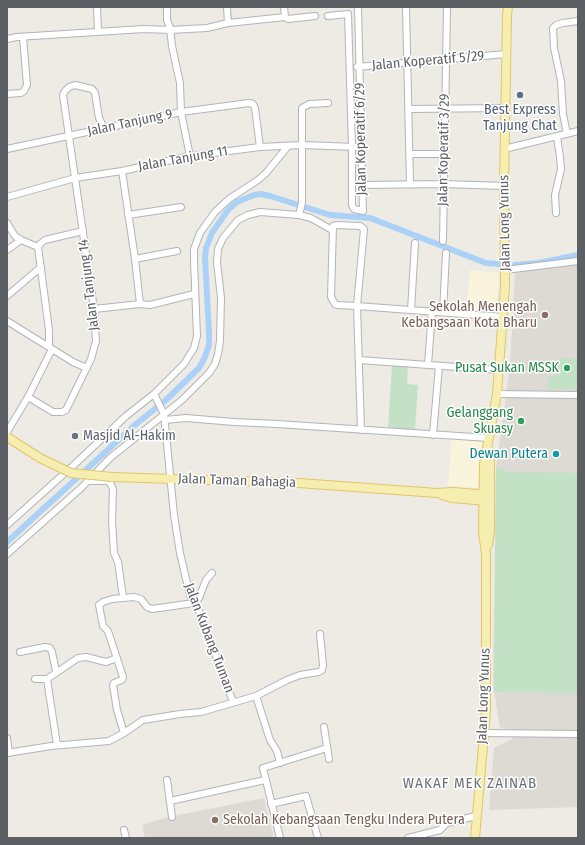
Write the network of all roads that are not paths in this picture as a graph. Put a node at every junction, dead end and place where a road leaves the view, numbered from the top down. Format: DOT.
graph roads {
  1 [pos="97,7"];
  2 [pos="167,7"];
  3 [pos="227,7"];
  4 [pos="284,7"];
  5 [pos="358,7"];
  6 [pos="406,7"];
  7 [pos="446,7"];
  8 [pos="508,7"];
  9 [pos="316,16"];
  10 [pos="328,16"];
  11 [pos="285,17"];
  12 [pos="578,21"];
  13 [pos="228,24"];
  14 [pos="170,30"];
  15 [pos="98,32"];
  16 [pos="23,37"];
  17 [pos="7,39"];
  18 [pos="506,54"];
  19 [pos="446,59"];
  20 [pos="408,63"];
  21 [pos="360,67"];
  22 [pos="349,68"];
  23 [pos="7,94"];
  24 [pos="328,103"];
  25 [pos="505,108"];
  26 [pos="409,109"];
  27 [pos="445,109"];
  28 [pos="181,112"];
  29 [pos="104,128"];
  30 [pos="578,131"];
  31 [pos="567,134"];
  32 [pos="69,136"];
  33 [pos="556,137"];
  34 [pos="302,145"];
  35 [pos="288,146"];
  36 [pos="260,147"];
  37 [pos="352,147"];
  38 [pos="361,148"];
  39 [pos="7,149"];
  40 [pos="504,149"];
  41 [pos="410,154"];
  42 [pos="444,154"];
  43 [pos="190,156"];
  44 [pos="122,171"];
  45 [pos="75,178"];
  46 [pos="410,184"];
  47 [pos="444,184"];
  48 [pos="362,185"];
  49 [pos="504,186"];
  50 [pos="7,197"];
  51 [pos="181,207"];
  52 [pos="556,213"];
  53 [pos="128,215"];
  54 [pos="299,215"];
  55 [pos="7,223"];
  56 [pos="332,230"];
  57 [pos="83,231"];
  58 [pos="21,240"];
  59 [pos="443,241"];
  60 [pos="415,243"];
  61 [pos="38,247"];
  62 [pos="7,250"];
  63 [pos="177,251"];
  64 [pos="446,253"];
  65 [pos="135,258"];
  66 [pos="578,261"];
  67 [pos="41,267"];
  68 [pos="505,270"];
  69 [pos="194,294"];
  70 [pos="7,296"];
  71 [pos="140,304"];
  72 [pos="357,306"];
  73 [pos="94,309"];
  74 [pos="411,310"];
  75 [pos="432,312"];
  76 [pos="443,312"];
  77 [pos="503,317"];
  78 [pos="8,322"];
  79 [pos="51,349"];
  80 [pos="359,360"];
  81 [pos="428,365"];
  82 [pos="439,366"];
  83 [pos="87,368"];
  84 [pos="499,370"];
  85 [pos="497,394"];
  86 [pos="578,395"];
  87 [pos="156,396"];
  88 [pos="28,397"];
  89 [pos="164,414"];
  90 [pos="361,430"];
  91 [pos="7,432"];
  92 [pos="433,435"];
  93 [pos="7,437"];
  94 [pos="489,438"];
  95 [pos="171,479"];
  96 [pos="87,481"];
  97 [pos="487,498"];
  98 [pos="7,525"];
  99 [pos="8,549"];
  100 [pos="212,573"];
  101 [pos="123,597"];
  102 [pos="194,603"];
  103 [pos="320,634"];
  104 [pos="20,652"];
  105 [pos="117,658"];
  106 [pos="56,671"];
  107 [pos="35,679"];
  108 [pos="47,679"];
  109 [pos="256,696"];
  110 [pos="233,702"];
  111 [pos="324,727"];
  112 [pos="124,733"];
  113 [pos="485,733"];
  114 [pos="578,734"];
  115 [pos="7,738"];
  116 [pos="57,745"];
  117 [pos="327,748"];
  118 [pos="8,753"];
  119 [pos="329,759"];
  120 [pos="280,763"];
  121 [pos="167,780"];
  122 [pos="265,780"];
  123 [pos="170,801"];
  124 [pos="271,804"];
  125 [pos="172,816"];
  126 [pos="476,816"];
  127 [pos="124,830"];
  128 [pos="126,838"];
  129 [pos="280,838"];
  130 [pos="318,838"];
  131 [pos="408,838"];
  132 [pos="474,838"];
  1 -- 15 [label="street"];
  2 -- 14 [label="street"];
  3 -- 13 [label="street"];
  4 -- 11 [label="street"];
  5 -- 21 [label="street, Jalan Koperatif 6/29"];
  6 -- 20 [label="street"];
  7 -- 19 [label="street, Jalan Koperatif 3/29"];
  8 -- 18 [label="main road, Jalan Long Yunus"];
  9 -- 11 [label="street"];
  10 -- 22 [label="street"];
  11 -- 13 [label="street"];
  12 -- 31 [label="street"];
  13 -- 14 [label="street"];
  14 -- 15 [label="street"];
  14 -- 28 [label="street"];
  15 -- 16 [label="street"];
  16 -- 17 [label="street"];
  16 -- 23 [label="street"];
  18 -- 19 [label="street, Jalan Koperatif 5/29"];
  18 -- 25 [label="main road, Jalan Long Yunus"];
  19 -- 20 [label="street, Jalan Koperatif 5/29"];
  19 -- 27 [label="street, Jalan Koperatif 3/29"];
  20 -- 21 [label="street, Jalan Koperatif 5/29"];
  20 -- 26 [label="street"];
  21 -- 22 [label="street, Jalan Koperatif 5/29"];
  21 -- 38 [label="street, Jalan Koperatif 6/29"];
  22 -- 37 [label="street"];
  24 -- 34 [label="street"];
  25 -- 27 [label="street"];
  25 -- 40 [label="main road, Jalan Long Yunus"];
  26 -- 27 [label="street"];
  26 -- 41 [label="street"];
  27 -- 42 [label="street, Jalan Koperatif 3/29"];
  28 -- 29 [label="street, Jalan Tanjung 9"];
  28 -- 36 [label="street, Jalan Tanjung 9"];
  28 -- 43 [label="street"];
  29 -- 32 [label="street, Jalan Tanjung 9"];
  29 -- 32 [label="street, Jalan Tanjung 14"];
  30 -- 31 [label="street"];
  31 -- 33 [label="street"];
  32 -- 39 [label="street, Jalan Tanjung 9"];
  32 -- 45 [label="street, Jalan Tanjung 14"];
  33 -- 40 [label="street"];
  33 -- 52 [label="street"];
  34 -- 35 [label="street, Jalan Tanjung 11"];
  34 -- 37 [label="street, Jalan Tanjung 11"];
  34 -- 54 [label="street"];
  35 -- 36 [label="street, Jalan Tanjung 11"];
  35 -- 69 [label="street"];
  36 -- 43 [label="street, Jalan Tanjung 11"];
  37 -- 38 [label="street, Jalan Tanjung 11"];
  37 -- 48 [label="street, Jalan Koperatif 6/29"];
  38 -- 48 [label="street, Jalan Koperatif 6/29"];
  40 -- 49 [label="main road, Jalan Long Yunus"];
  41 -- 42 [label="street"];
  41 -- 46 [label="street"];
  42 -- 47 [label="street, Jalan Koperatif 3/29"];
  43 -- 44 [label="street, Jalan Tanjung 11"];
  44 -- 45 [label="street, Jalan Tanjung 11"];
  44 -- 53 [label="street"];
  45 -- 50 [label="street, Jalan Tanjung 11"];
  45 -- 57 [label="street, Jalan Tanjung 14"];
  46 -- 47 [label="street"];
  46 -- 48 [label="street"];
  47 -- 49 [label="street"];
  47 -- 59 [label="street, Jalan Koperatif 3/29"];
  49 -- 68 [label="main road, Jalan Long Yunus"];
  51 -- 53 [label="street"];
  53 -- 65 [label="street"];
  54 -- 56 [label="street"];
  54 -- 89 [label="street"];
  55 -- 58 [label="street"];
  56 -- 72 [label="street"];
  56 -- 72 [label="street"];
  57 -- 61 [label="street"];
  57 -- 73 [label="street, Jalan Tanjung 14"];
  58 -- 61 [label="street"];
  58 -- 62 [label="street"];
  60 -- 74 [label="street"];
  61 -- 67 [label="street"];
  63 -- 65 [label="street"];
  64 -- 76 [label="street"];
  65 -- 71 [label="street"];
  66 -- 68 [label="street"];
  67 -- 70 [label="street"];
  67 -- 79 [label="street"];
  68 -- 77 [label="main road, Jalan Long Yunus"];
  69 -- 71 [label="street"];
  69 -- 87 [label="street"];
  71 -- 73 [label="street"];
  72 -- 74 [label="street"];
  72 -- 80 [label="street"];
  73 -- 83 [label="street, Jalan Tanjung 14"];
  74 -- 75 [label="street"];
  75 -- 76 [label="street"];
  75 -- 81 [label="street"];
  76 -- 77 [label="street"];
  77 -- 84 [label="main road, Jalan Long Yunus"];
  78 -- 79 [label="street"];
  79 -- 83 [label="street"];
  79 -- 88 [label="street"];
  80 -- 81 [label="street"];
  80 -- 90 [label="street"];
  81 -- 82 [label="street"];
  82 -- 84 [label="street"];
  82 -- 92 [label="street"];
  83 -- 88 [label="street, Jalan Tanjung 14"];
  84 -- 85 [label="main road, Jalan Long Yunus"];
  85 -- 86 [label="street"];
  85 -- 94 [label="main road, Jalan Long Yunus"];
  87 -- 89 [label="street"];
  87 -- 98 [label="street"];
  88 -- 91 [label="street"];
  89 -- 90 [label="street"];
  89 -- 95 [label="street, Jalan Kubang Tuman"];
  89 -- 96 [label="street"];
  90 -- 92 [label="street"];
  92 -- 94 [label="street"];
  93 -- 95 [label="main road, Jalan Taman Bahagia, bridge"];
  94 -- 97 [label="main road, Jalan Long Yunus"];
  95 -- 97 [label="main road, Jalan Taman Bahagia"];
  95 -- 102 [label="street, Jalan Kubang Tuman"];
  96 -- 99 [label="street"];
  96 -- 101 [label="street"];
  97 -- 113 [label="main road, Jalan Long Yunus"];
  100 -- 102 [label="street"];
  101 -- 102 [label="street"];
  101 -- 105 [label="street"];
  102 -- 110 [label="street, Jalan Kubang Tuman"];
  103 -- 109 [label="street"];
  104 -- 106 [label="street"];
  105 -- 106 [label="street"];
  105 -- 112 [label="street"];
  106 -- 108 [label="street"];
  107 -- 108 [label="street"];
  108 -- 116 [label="street"];
  109 -- 110 [label="street"];
  109 -- 120 [label="street"];
  110 -- 112 [label="street"];
  111 -- 117 [label="street"];
  112 -- 116 [label="street"];
  113 -- 114 [label="street"];
  113 -- 126 [label="main road, Jalan Long Yunus"];
  115 -- 118 [label="street"];
  116 -- 118 [label="street"];
  117 -- 119 [label="street"];
  117 -- 120 [label="street"];
  120 -- 122 [label="street"];
  121 -- 123 [label="street"];
  122 -- 123 [label="street"];
  122 -- 124 [label="street"];
  123 -- 125 [label="street"];
  124 -- 129 [label="street"];
  124 -- 130 [label="street"];
  126 -- 131 [label="street"];
  126 -- 132 [label="main road, Jalan Long Yunus"];
  127 -- 128 [label="street"];
}
